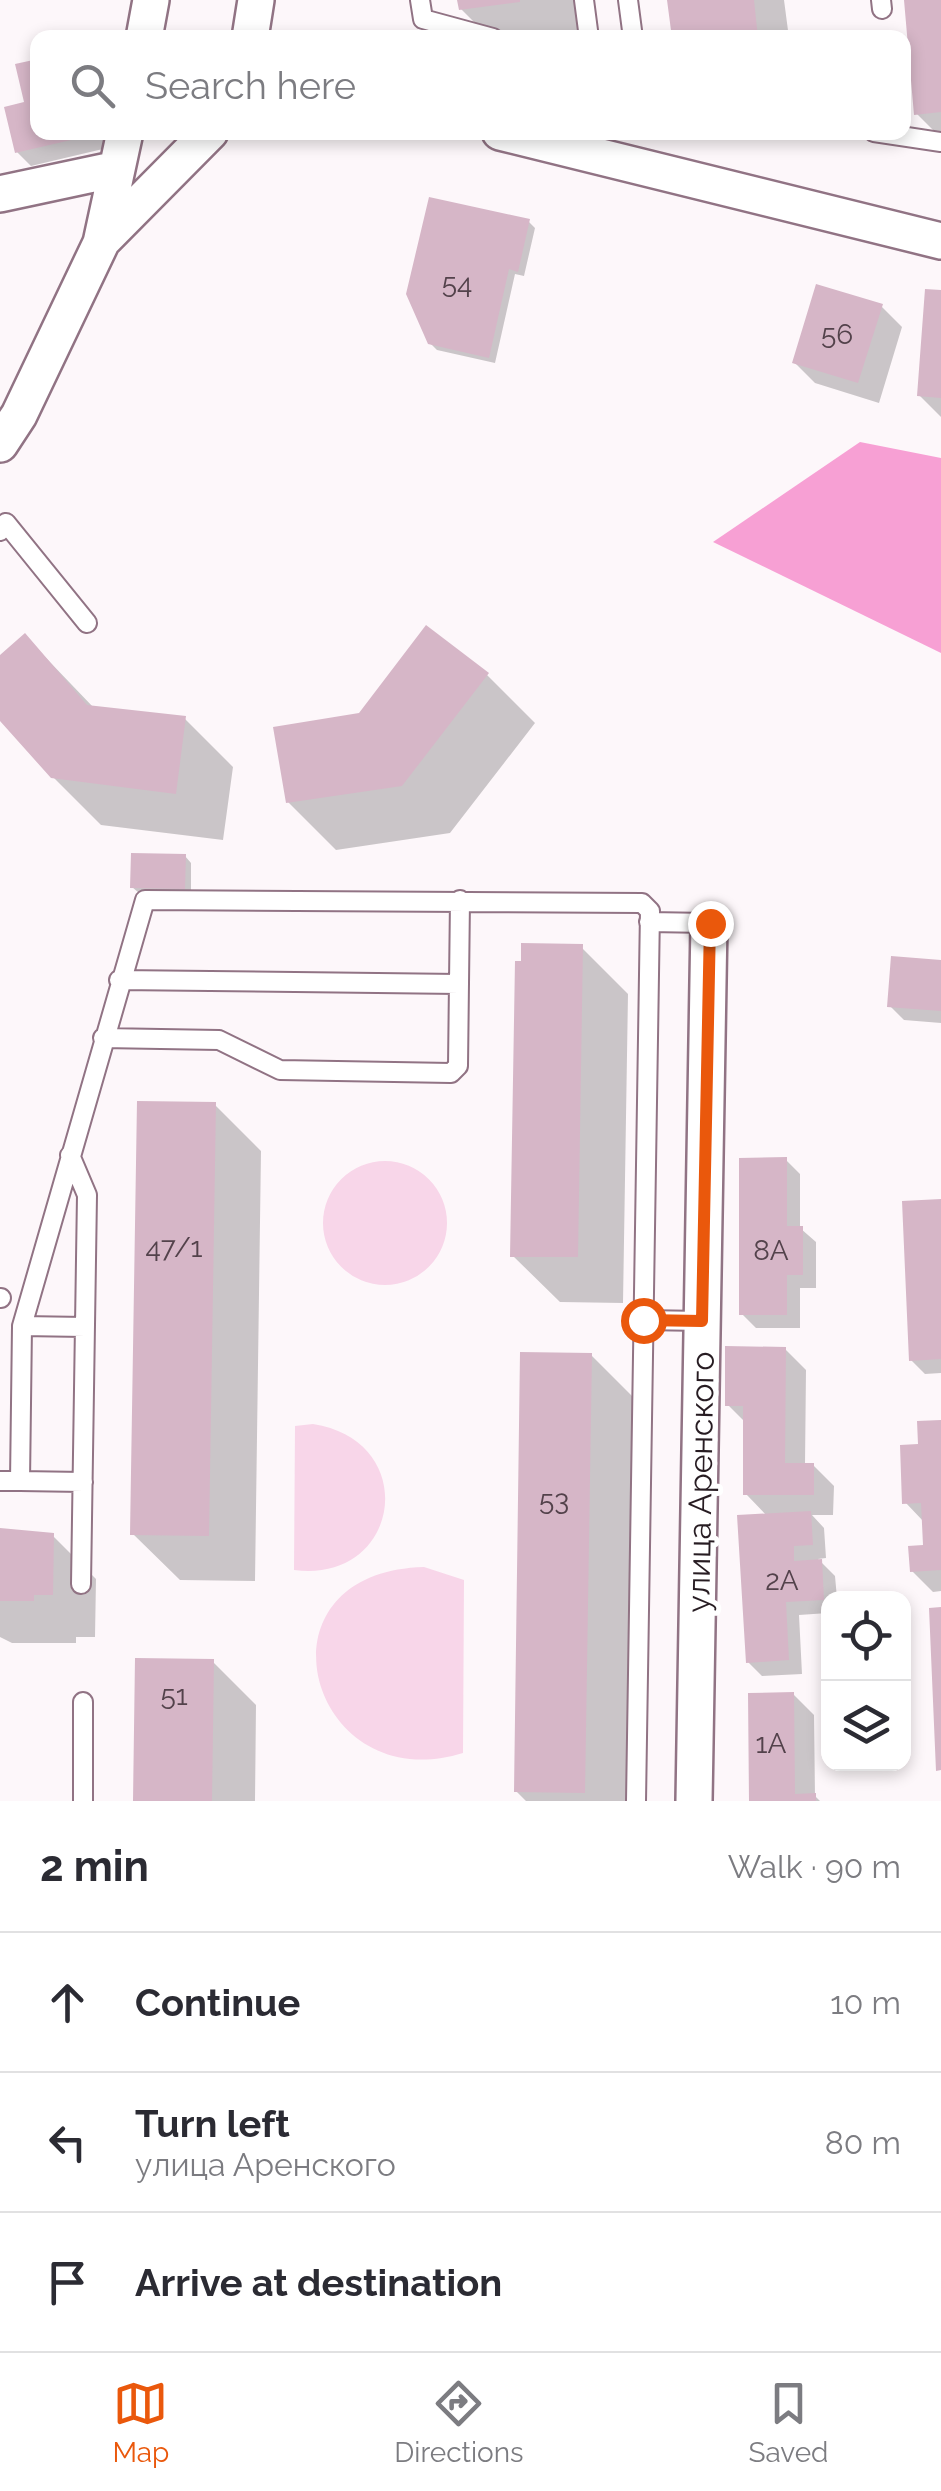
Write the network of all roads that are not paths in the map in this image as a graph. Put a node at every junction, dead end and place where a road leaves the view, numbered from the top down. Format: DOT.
graph roads {
  1 [pos="152,0"];
  2 [pos="256,0"];
  3 [pos="420,0"];
  4 [pos="584,0"];
  5 [pos="628,0"];
  6 [pos="146,30"];
  7 [pos="251,30"];
  8 [pos="462,30"];
  9 [pos="588,30"];
  10 [pos="632,30"];
  11 [pos="911,138"];
  12 [pos="123,140"];
  13 [pos="202,140"];
  14 [pos="532,140"];
  15 [pos="941,142"];
  16 [pos="118,169"];
  17 [pos="0,194"];
  18 [pos="941,241"];
  19 [pos="100,242"];
  20 [pos="0,444"];
  21 [pos="0,531"];
  22 [pos="87,623"];
  23 [pos="460,900"];
  24 [pos="649,922"];
  25 [pos="710,923"];
  26 [pos="119,980"];
  27 [pos="459,984"];
  28 [pos="103,1038"];
  29 [pos="70,1155"];
  30 [pos="643,1320"];
  31 [pos="702,1321"];
  32 [pos="22,1326"];
  33 [pos="85,1327"];
  34 [pos="0,1481"];
  35 [pos="20,1481"];
  36 [pos="83,1482"];
  37 [pos="82,1584"];
  38 [pos="83,1702"];
  39 [pos="82,1801"];
  40 [pos="636,1801"];
  41 [pos="694,1801"];
  1 -- 6 [label="street"];
  2 -- 7 [label="street"];
  3 -- 8 [label="lane"];
  4 -- 9 [label="lane"];
  5 -- 10 [label="lane"];
  11 -- 15 [label="lane"];
  12 -- 16 [label="street"];
  13 -- 19 [label="street"];
  14 -- 18 [label="street"];
  16 -- 17 [label="street"];
  16 -- 19 [label="street"];
  19 -- 20 [label="street"];
  21 -- 22 [label="lane"];
  23 -- 24 [label="lane"];
  23 -- 26 [label="lane"];
  23 -- 27 [label="lane"];
  24 -- 25 [label="lane"];
  24 -- 30 [label="lane"];
  25 -- 31 [label="street, улица Аренского"];
  26 -- 27 [label="lane"];
  26 -- 28 [label="lane"];
  27 -- 28 [label="lane"];
  28 -- 29 [label="lane"];
  29 -- 32 [label="lane"];
  29 -- 33 [label="lane"];
  30 -- 31 [label="lane"];
  30 -- 40 [label="lane"];
  31 -- 41 [label="street, улица Аренского"];
  32 -- 33 [label="lane"];
  32 -- 35 [label="lane"];
  33 -- 36 [label="lane"];
  34 -- 35 [label="lane"];
  35 -- 36 [label="lane"];
  36 -- 37 [label="lane"];
  38 -- 39 [label="lane"];
}
